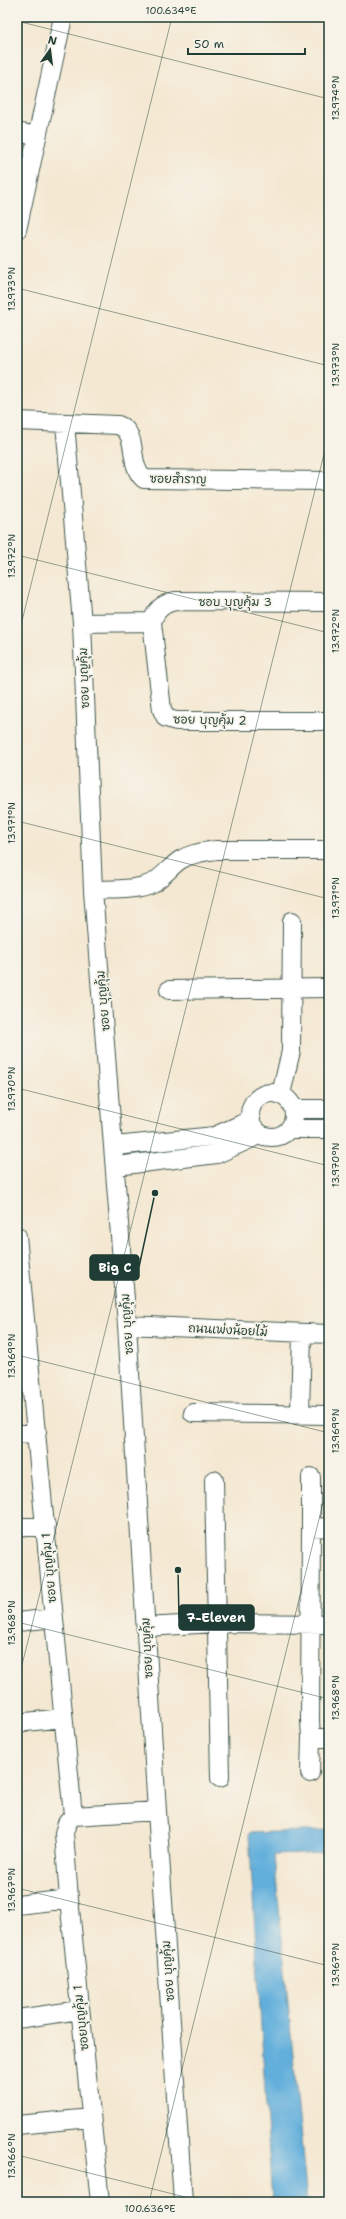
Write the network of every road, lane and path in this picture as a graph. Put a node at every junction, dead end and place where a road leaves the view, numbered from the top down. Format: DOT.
graph roads {
  1 [pos="63,17"];
  2 [pos="17,132"];
  3 [pos="37,136"];
  4 [pos="22,180"];
  5 [pos="19,211"];
  6 [pos="17,230"];
  7 [pos="17,421"];
  8 [pos="65,423"];
  9 [pos="329,481"];
  10 [pos="329,602"];
  11 [pos="152,622"];
  12 [pos="82,624"];
  13 [pos="329,721"];
  14 [pos="329,850"];
  15 [pos="93,890"];
  16 [pos="292,922"];
  17 [pos="329,988"];
  18 [pos="293,989"];
  19 [pos="169,990"];
  20 [pos="281,1094"];
  21 [pos="294,1109"];
  22 [pos="329,1110"];
  23 [pos="256,1127"];
  24 [pos="290,1129"];
  25 [pos="329,1129"];
  26 [pos="115,1146"];
  27 [pos="116,1166"];
  28 [pos="17,1242"];
  29 [pos="127,1325"];
  30 [pos="302,1333"];
  31 [pos="329,1334"];
  32 [pos="22,1339"];
  33 [pos="193,1413"];
  34 [pos="300,1414"];
  35 [pos="329,1415"];
  36 [pos="37,1432"];
  37 [pos="17,1434"];
  38 [pos="311,1477"];
  39 [pos="214,1480"];
  40 [pos="46,1525"];
  41 [pos="329,1527"];
  42 [pos="17,1528"];
  43 [pos="311,1528"];
  44 [pos="54,1618"];
  45 [pos="17,1622"];
  46 [pos="216,1623"];
  47 [pos="310,1624"];
  48 [pos="329,1624"];
  49 [pos="146,1627"];
  50 [pos="63,1718"];
  51 [pos="17,1722"];
  52 [pos="311,1738"];
  53 [pos="329,1738"];
  54 [pos="310,1773"];
  55 [pos="220,1778"];
  56 [pos="157,1811"];
  57 [pos="73,1816"];
  58 [pos="69,1899"];
  59 [pos="17,1905"];
  60 [pos="80,2010"];
  61 [pos="17,2019"];
  62 [pos="91,2118"];
  63 [pos="17,2125"];
  64 [pos="100,2202"];
  65 [pos="183,2202"];
  1 -- 3 [label="street"];
  2 -- 3 [label="street"];
  3 -- 4 [label="street"];
  4 -- 5 [label="street"];
  5 -- 6 [label="street"];
  7 -- 8 [label="street"];
  8 -- 9 [label="street, ซอยสำราญ"];
  8 -- 12 [label="street, ซอย บุญคุ้ม"];
  10 -- 11 [label="street, ซอบ บุญคุ้ม 3"];
  11 -- 12 [label="street"];
  11 -- 13 [label="street, ซอย บุญคุ้ม 2"];
  12 -- 15 [label="street, ซอย บุญคุ้ม"];
  14 -- 15 [label="street"];
  15 -- 26 [label="street, ซอย บุญคุ้ม"];
  16 -- 18 [label="street"];
  17 -- 18 [label="street"];
  18 -- 19 [label="street"];
  18 -- 20 [label="street"];
  20 -- 21 [label="street"];
  20 -- 23 [label="street"];
  21 -- 22 [label="street"];
  21 -- 24 [label="street"];
  23 -- 24 [label="street"];
  23 -- 26 [label="street"];
  23 -- 27 [label="street"];
  24 -- 25 [label="street"];
  26 -- 27 [label="street, ซอย บุญคุ้ม"];
  27 -- 29 [label="street, ซอย บุญคุ้ม"];
  28 -- 32 [label="street, ซอย บุญคุ้ม 1"];
  29 -- 30 [label="street, ถนนเพ่งน้อยไม้"];
  29 -- 49 [label="street, ซอย บุญคุ้ม"];
  30 -- 31 [label="street, ถนนเพ่งน้อยไม้"];
  30 -- 34 [label="street"];
  32 -- 36 [label="street, ซอย บุญคุ้ม 1"];
  33 -- 34 [label="street"];
  34 -- 35 [label="street"];
  36 -- 37 [label="street"];
  36 -- 40 [label="street, ซอย บุญคุ้ม 1"];
  38 -- 43 [label="street"];
  39 -- 46 [label="street"];
  40 -- 42 [label="street"];
  40 -- 44 [label="street, ซอย บุญคุ้ม 1"];
  41 -- 43 [label="street"];
  43 -- 47 [label="street"];
  44 -- 45 [label="street"];
  44 -- 50 [label="street, ซอย บุญคุ้ม 1"];
  46 -- 47 [label="street"];
  46 -- 49 [label="street"];
  46 -- 55 [label="street"];
  47 -- 48 [label="street"];
  47 -- 52 [label="street"];
  49 -- 56 [label="street, ซอย บุญคุ้ม"];
  50 -- 51 [label="street"];
  50 -- 57 [label="street, ซอย บุญคุ้ม 1"];
  52 -- 53 [label="street"];
  52 -- 54 [label="street"];
  56 -- 57 [label="street"];
  56 -- 65 [label="street, ซอย บุญคุ้ม"];
  57 -- 58 [label="street, ซอยบุญคุ้ม 1"];
  58 -- 59 [label="street"];
  58 -- 60 [label="street, ซอยบุญคุ้ม 1"];
  60 -- 61 [label="street"];
  60 -- 62 [label="street, ซอยบุญคุ้ม 1"];
  62 -- 63 [label="street"];
  62 -- 64 [label="street, ซอยบุญคุ้ม 1"];
}
